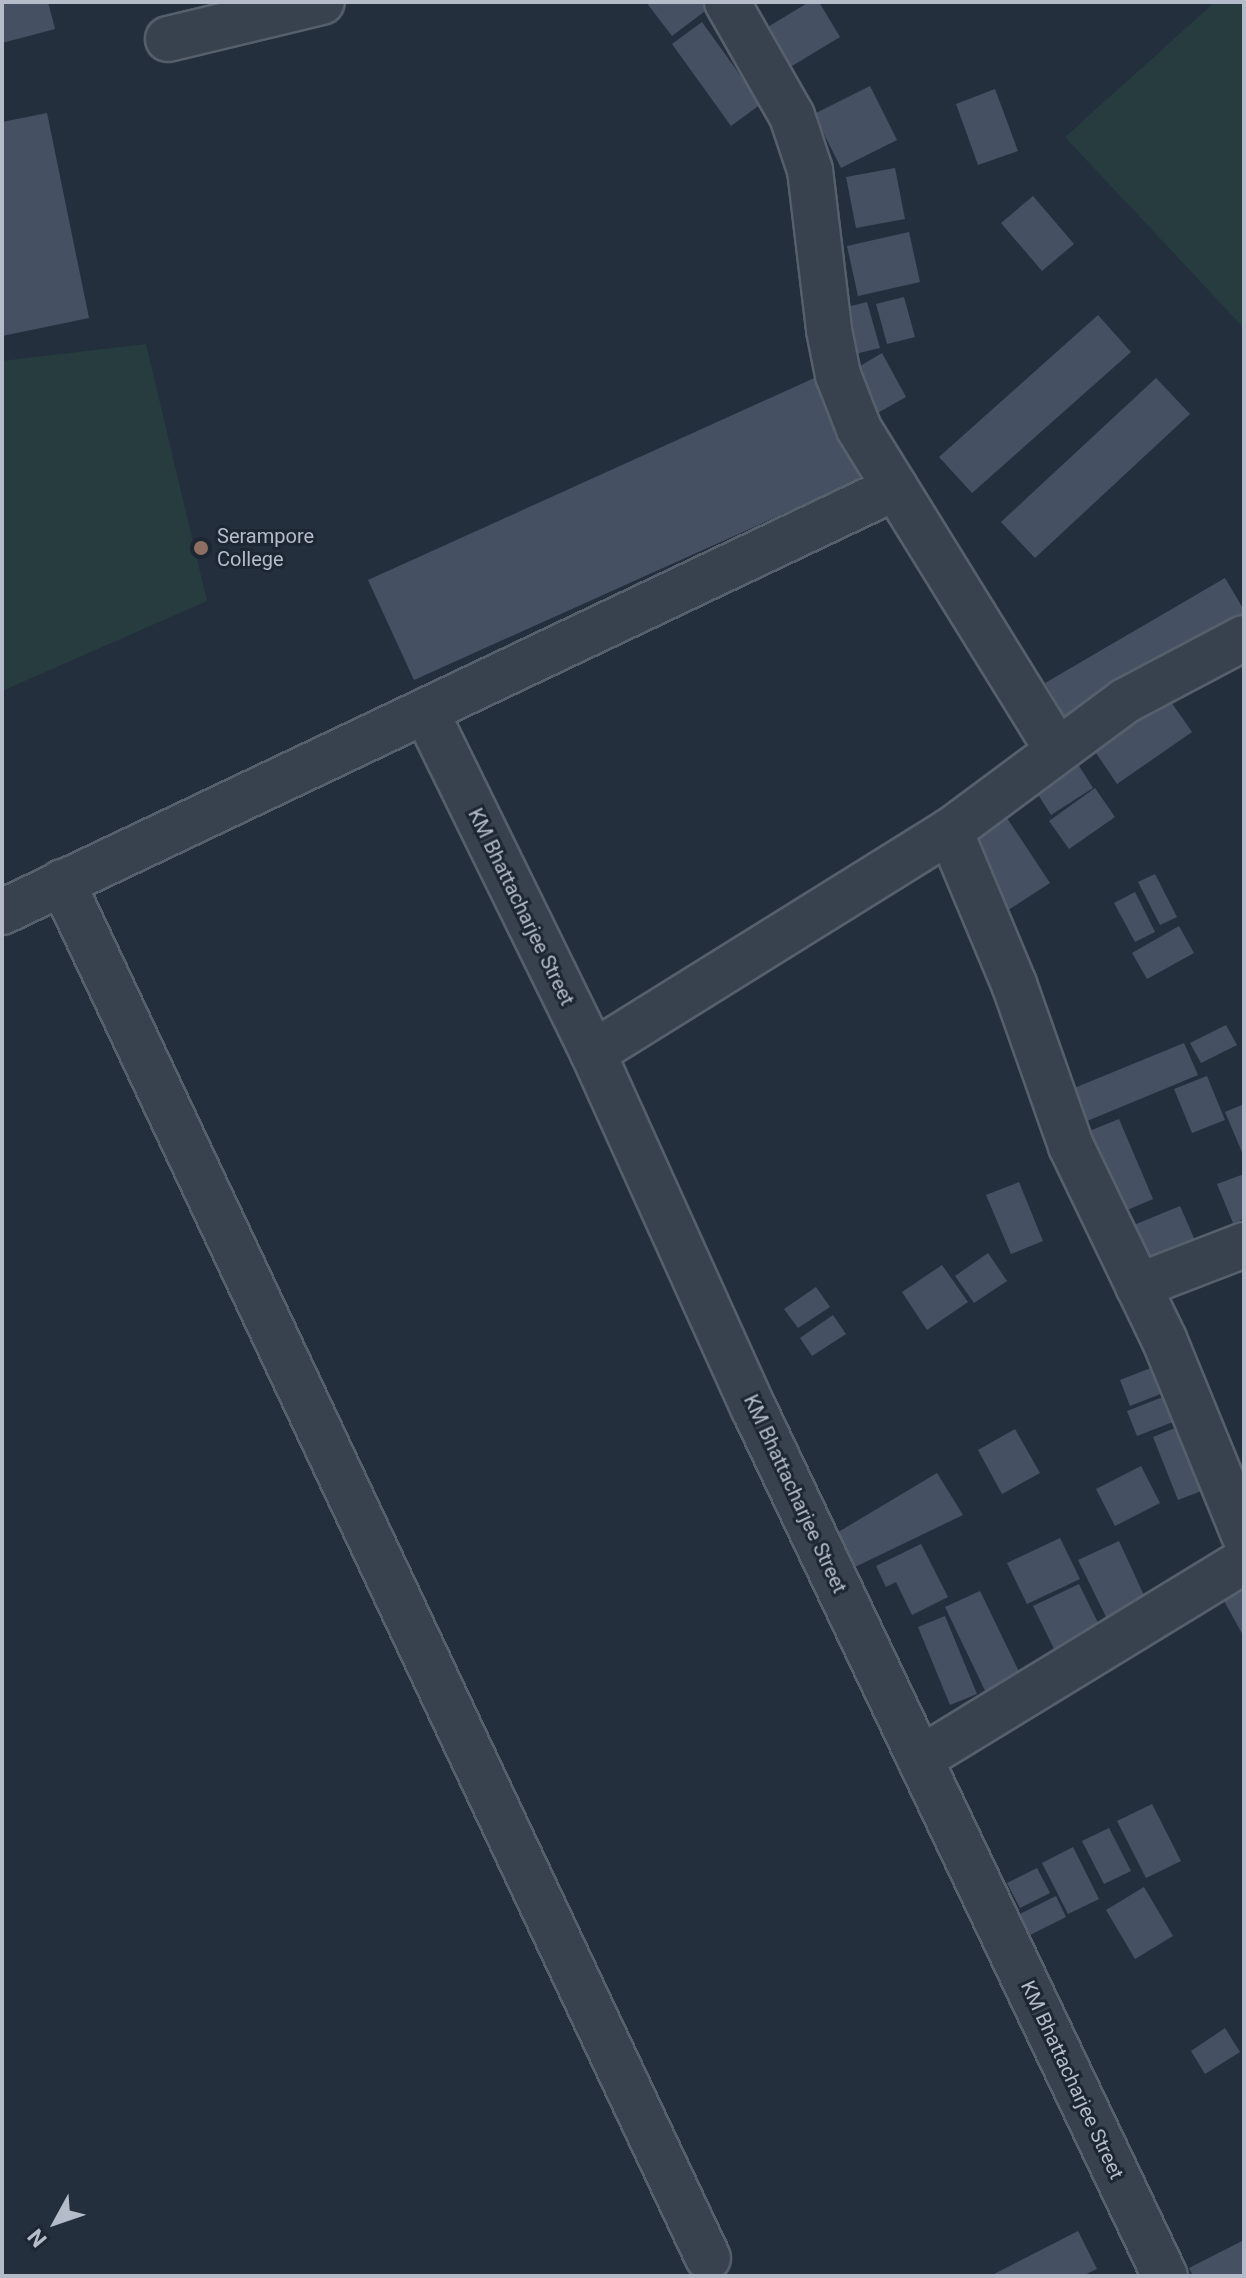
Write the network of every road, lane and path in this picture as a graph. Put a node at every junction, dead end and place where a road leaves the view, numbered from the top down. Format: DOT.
graph roads {
  1 [pos="322,2"];
  2 [pos="727,2"];
  3 [pos="168,39"];
  4 [pos="895,488"];
  5 [pos="1244,638"];
  6 [pos="426,712"];
  7 [pos="1056,748"];
  8 [pos="950,831"];
  9 [pos="62,882"];
  10 [pos="2,912"];
  11 [pos="593,1053"];
  12 [pos="1244,1245"];
  13 [pos="1138,1286"];
  14 [pos="1244,1535"];
  15 [pos="1244,1561"];
  16 [pos="920,1759"];
  17 [pos="708,2258"];
  18 [pos="1165,2276"];
  1 -- 3 [label="street"];
  2 -- 4 [label="street"];
  4 -- 6 [label="street"];
  4 -- 7 [label="street"];
  5 -- 7 [label="street"];
  6 -- 9 [label="street"];
  6 -- 11 [label="street, KM Bhattacharjee Street"];
  7 -- 8 [label="street"];
  8 -- 11 [label="street"];
  8 -- 13 [label="street"];
  9 -- 10 [label="street"];
  9 -- 17 [label="street"];
  11 -- 16 [label="street, KM Bhattacharjee Street"];
  12 -- 13 [label="street"];
  13 -- 14 [label="street"];
  15 -- 16 [label="street"];
  16 -- 18 [label="street, KM Bhattacharjee Street"];
}
